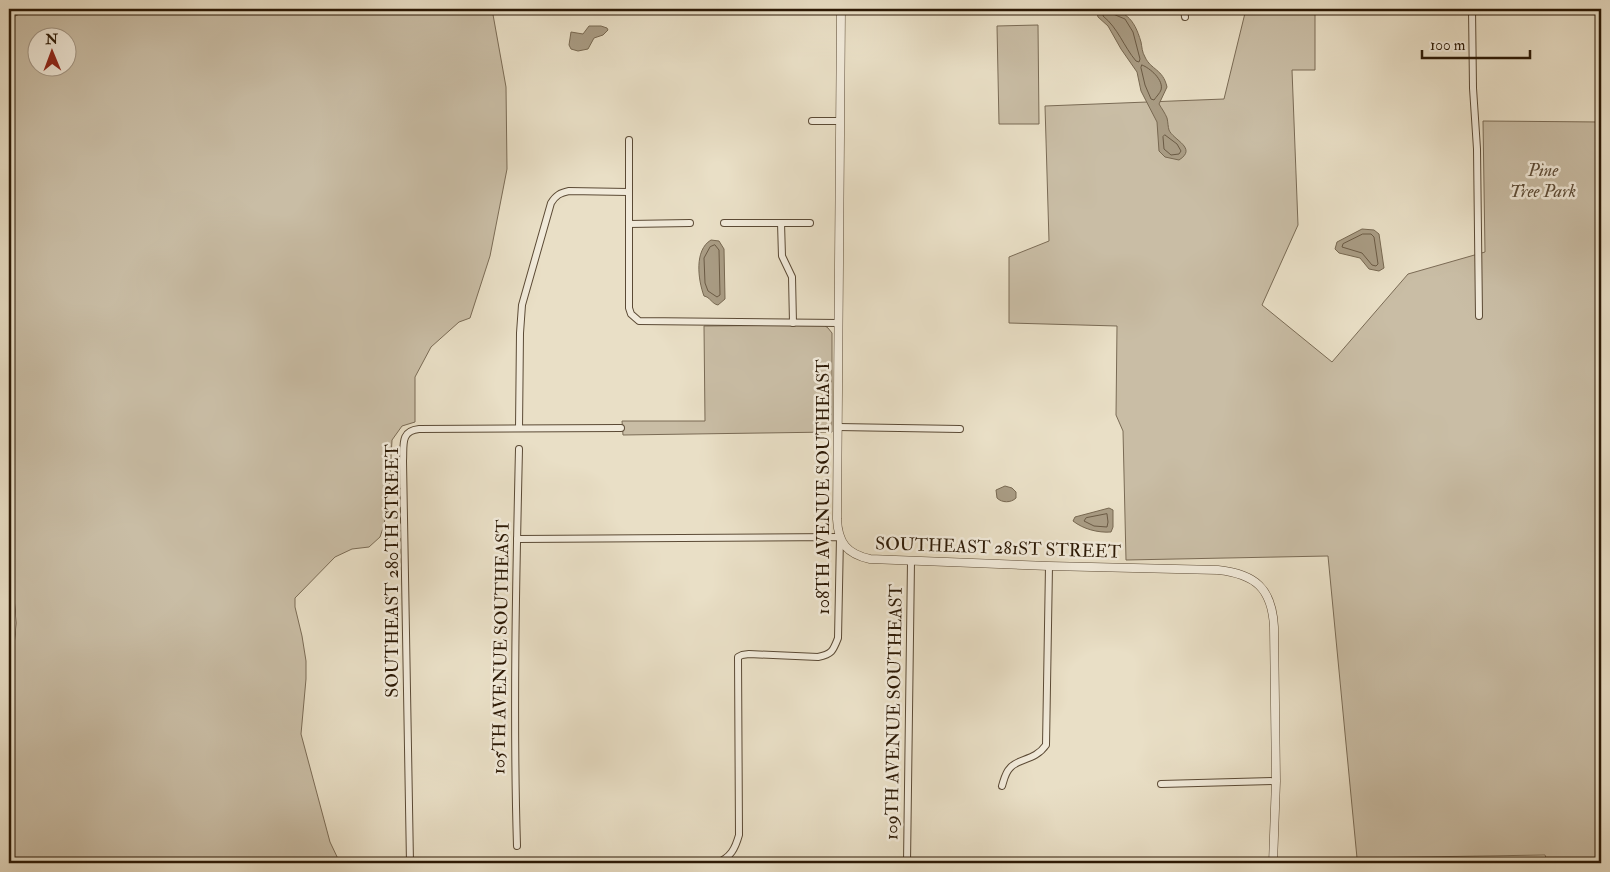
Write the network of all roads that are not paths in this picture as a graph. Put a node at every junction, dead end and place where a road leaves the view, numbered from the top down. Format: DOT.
graph roads {
  1 [pos="604,9"];
  2 [pos="636,9"];
  3 [pos="841,9"];
  4 [pos="1184,9"];
  5 [pos="1472,9"];
  6 [pos="1185,17"];
  7 [pos="840,121"];
  8 [pos="812,122"];
  9 [pos="629,140"];
  10 [pos="628,192"];
  11 [pos="690,223"];
  12 [pos="724,223"];
  13 [pos="781,223"];
  14 [pos="810,223"];
  15 [pos="628,224"];
  16 [pos="1480,316"];
  17 [pos="793,323"];
  18 [pos="839,323"];
  19 [pos="838,427"];
  20 [pos="519,428"];
  21 [pos="621,428"];
  22 [pos="960,429"];
  23 [pos="519,449"];
  24 [pos="840,537"];
  25 [pos="517,539"];
  26 [pos="911,561"];
  27 [pos="1049,566"];
  28 [pos="9,583"];
  29 [pos="9,658"];
  30 [pos="1276,781"];
  31 [pos="1161,784"];
  32 [pos="1002,786"];
  33 [pos="517,846"];
  34 [pos="410,863"];
  35 [pos="716,863"];
  36 [pos="907,863"];
  37 [pos="1273,863"];
  1 -- 2 [label="street"];
  3 -- 7 [label="street, 108TH AVENUE SOUTHEAST"];
  4 -- 6 [label="street"];
  5 -- 16 [label="street"];
  7 -- 8 [label="street"];
  7 -- 18 [label="street, 108TH AVENUE SOUTHEAST"];
  9 -- 10 [label="street"];
  10 -- 15 [label="street"];
  10 -- 20 [label="street"];
  11 -- 15 [label="street"];
  12 -- 13 [label="street"];
  13 -- 14 [label="street"];
  13 -- 17 [label="street"];
  15 -- 17 [label="street"];
  17 -- 18 [label="street"];
  18 -- 19 [label="street, 108TH AVENUE SOUTHEAST"];
  19 -- 22 [label="street"];
  19 -- 24 [label="street, 108TH AVENUE SOUTHEAST"];
  20 -- 21 [label="street, SOUTHEAST 280TH STREET"];
  20 -- 34 [label="street, SOUTHEAST 280TH STREET"];
  23 -- 25 [label="street, 105TH AVENUE SOUTHEAST"];
  24 -- 25 [label="street"];
  24 -- 26 [label="street, SOUTHEAST 281ST STREET"];
  24 -- 35 [label="street, 108TH AVENUE SOUTHEAST"];
  25 -- 33 [label="street, 105TH AVENUE SOUTHEAST"];
  26 -- 27 [label="street, SOUTHEAST 281ST STREET"];
  26 -- 36 [label="street, 109TH AVENUE SOUTHEAST"];
  27 -- 30 [label="street, SOUTHEAST 281ST STREET"];
  27 -- 32 [label="street"];
  28 -- 29 [label="street"];
  30 -- 31 [label="street"];
  30 -- 37 [label="street"];
}
